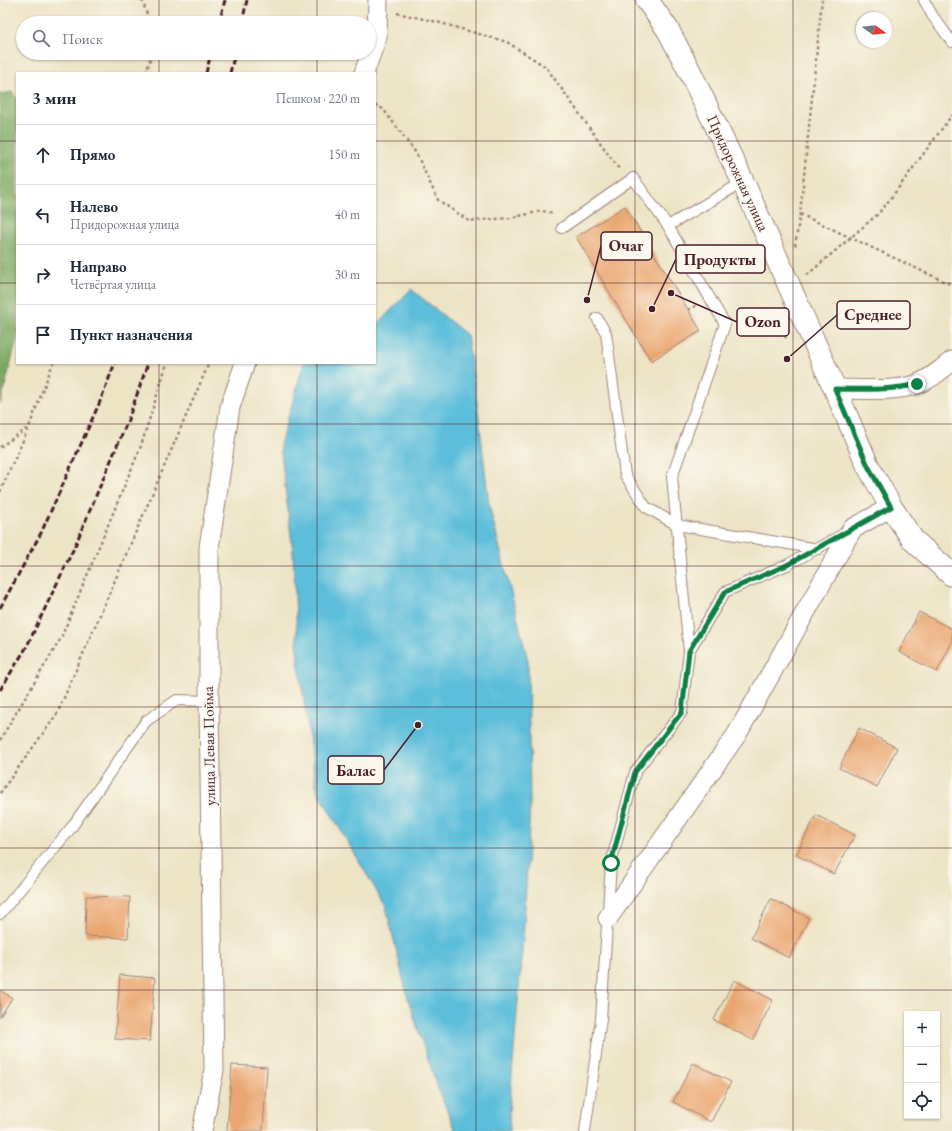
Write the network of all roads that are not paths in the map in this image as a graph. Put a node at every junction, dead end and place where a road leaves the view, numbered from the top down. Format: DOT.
graph roads {
  1 [pos="647,0"];
  2 [pos="924,0"];
  3 [pos="378,4"];
  4 [pos="376,40"];
  5 [pos="952,42"];
  6 [pos="369,60"];
  7 [pos="364,72"];
  8 [pos="744,182"];
  9 [pos="668,226"];
  10 [pos="562,228"];
  11 [pos="597,318"];
  12 [pos="952,361"];
  13 [pos="245,364"];
  14 [pos="835,389"];
  15 [pos="891,507"];
  16 [pos="677,525"];
  17 [pos="852,529"];
  18 [pos="818,549"];
  19 [pos="952,575"];
  20 [pos="689,651"];
  21 [pos="209,701"];
  22 [pos="0,914"];
  23 [pos="608,918"];
  24 [pos="202,1131"];
  25 [pos="585,1131"];
  1 -- 8 [label="main road, Придорожная улица"];
  2 -- 5 [label="lane"];
  3 -- 4 [label="street"];
  6 -- 7 [label="street"];
  8 -- 9 [label="lane"];
  8 -- 14 [label="main road, Придорожная улица"];
  9 -- 10 [label="lane"];
  9 -- 16 [label="lane"];
  11 -- 16 [label="lane"];
  12 -- 14 [label="street"];
  13 -- 21 [label="street, улица Левая Пойма"];
  14 -- 15 [label="main road, Придорожная улица"];
  15 -- 17 [label="street"];
  15 -- 19 [label="main road, Придорожная улица"];
  16 -- 18 [label="lane"];
  16 -- 20 [label="lane"];
  17 -- 18 [label="lane"];
  17 -- 23 [label="street"];
  18 -- 20 [label="lane"];
  20 -- 23 [label="lane"];
  21 -- 22 [label="lane"];
  21 -- 24 [label="street, улица Левая Пойма"];
  23 -- 25 [label="lane"];
}
